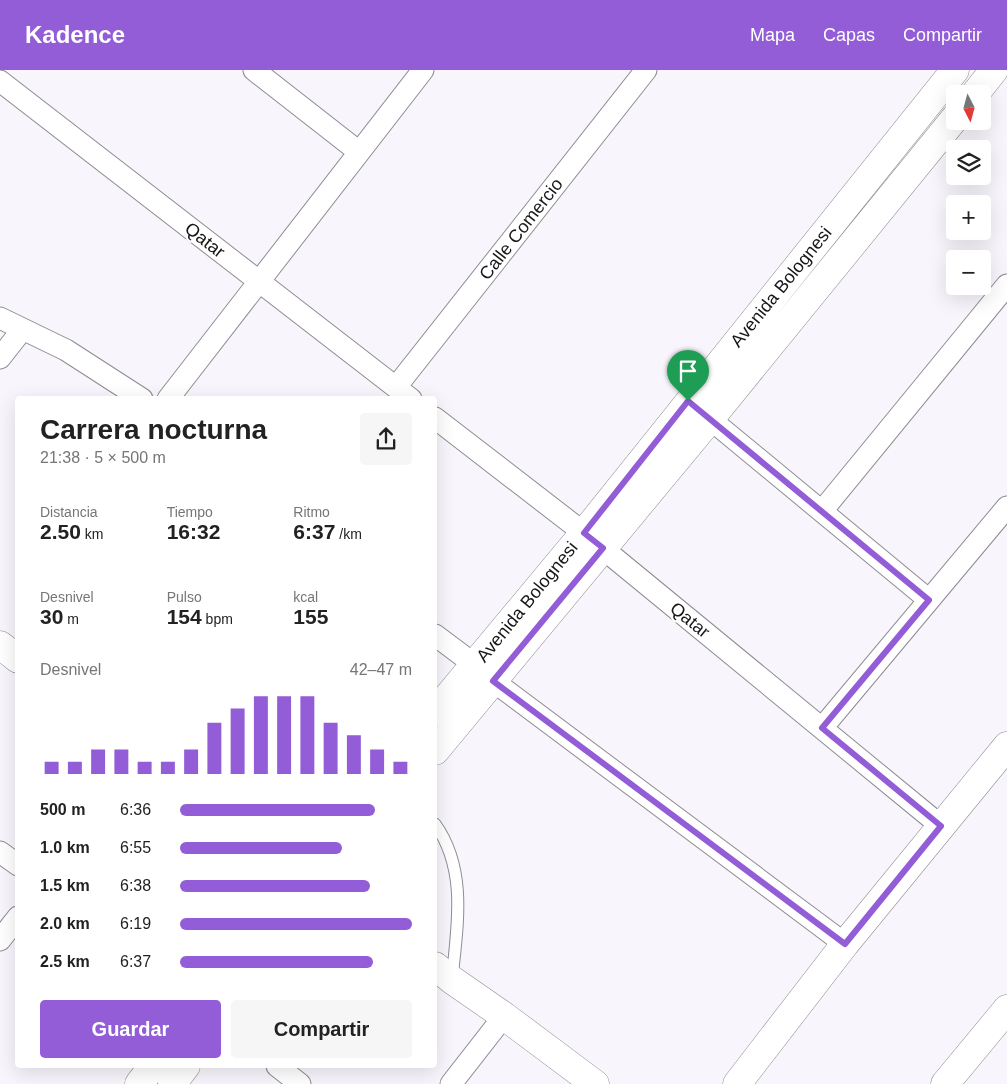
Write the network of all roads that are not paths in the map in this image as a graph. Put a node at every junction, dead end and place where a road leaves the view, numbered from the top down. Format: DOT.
graph roads {
  1 [pos="7,70"];
  2 [pos="254,70"];
  3 [pos="423,70"];
  4 [pos="646,70"];
  5 [pos="955,70"];
  6 [pos="994,70"];
  7 [pos="0,80"];
  8 [pos="982,85"];
  9 [pos="946,129"];
  10 [pos="359,152"];
  11 [pos="259,282"];
  12 [pos="1007,285"];
  13 [pos="0,318"];
  14 [pos="22,330"];
  15 [pos="0,358"];
  16 [pos="403,393"];
  17 [pos="137,396"];
  18 [pos="170,396"];
  19 [pos="688,401"];
  20 [pos="710,419"];
  21 [pos="437,420"];
  22 [pos="1007,507"];
  23 [pos="822,511"];
  24 [pos="593,541"];
  25 [pos="929,600"];
  26 [pos="437,637"];
  27 [pos="0,645"];
  28 [pos="15,657"];
  29 [pos="484,673"];
  30 [pos="437,710"];
  31 [pos="822,728"];
  32 [pos="1007,746"];
  33 [pos="437,748"];
  34 [pos="941,826"];
  35 [pos="438,829"];
  36 [pos="0,852"];
  37 [pos="15,863"];
  38 [pos="15,921"];
  39 [pos="0,940"];
  40 [pos="845,944"];
  41 [pos="443,973"];
  42 [pos="1007,1009"];
  43 [pos="504,1016"];
  44 [pos="152,1068"];
  45 [pos="184,1068"];
  46 [pos="280,1068"];
  47 [pos="140,1084"];
  48 [pos="172,1084"];
  49 [pos="300,1084"];
  50 [pos="450,1084"];
  51 [pos="595,1084"];
  52 [pos="737,1084"];
  53 [pos="945,1084"];
  1 -- 7 [label="street"];
  2 -- 10 [label="street"];
  3 -- 10 [label="street"];
  4 -- 16 [label="street, Calle Comercio"];
  5 -- 19 [label="street, Avenida Bolognesi"];
  6 -- 8 [label="street"];
  7 -- 11 [label="street, Qatar"];
  9 -- 20 [label="street, Avenida Bolognesi"];
  10 -- 11 [label="street"];
  11 -- 16 [label="street, Qatar"];
  11 -- 18 [label="street"];
  12 -- 23 [label="street"];
  13 -- 14 [label="street"];
  14 -- 15 [label="street"];
  14 -- 17 [label="street"];
  19 -- 20 [label="street"];
  19 -- 24 [label="street, Avenida Bolognesi"];
  20 -- 23 [label="street"];
  20 -- 24 [label="street, Avenida Bolognesi"];
  21 -- 24 [label="street, Qatar"];
  22 -- 25 [label="street"];
  23 -- 25 [label="street"];
  24 -- 29 [label="street, Avenida Bolognesi"];
  24 -- 31 [label="street, Qatar"];
  25 -- 31 [label="street"];
  26 -- 29 [label="street"];
  27 -- 28 [label="street"];
  29 -- 30 [label="street, Avenida Bolognesi"];
  29 -- 33 [label="street, Avenida Bolognesi"];
  29 -- 40 [label="street"];
  31 -- 34 [label="street, Qatar"];
  32 -- 34 [label="street"];
  34 -- 40 [label="street"];
  35 -- 41 [label="lane"];
  36 -- 37 [label="street"];
  38 -- 39 [label="street"];
  40 -- 52 [label="street"];
  41 -- 43 [label="street"];
  42 -- 53 [label="street"];
  43 -- 50 [label="street"];
  43 -- 51 [label="street"];
  44 -- 47 [label="street"];
  45 -- 48 [label="street"];
  46 -- 49 [label="street"];
}
